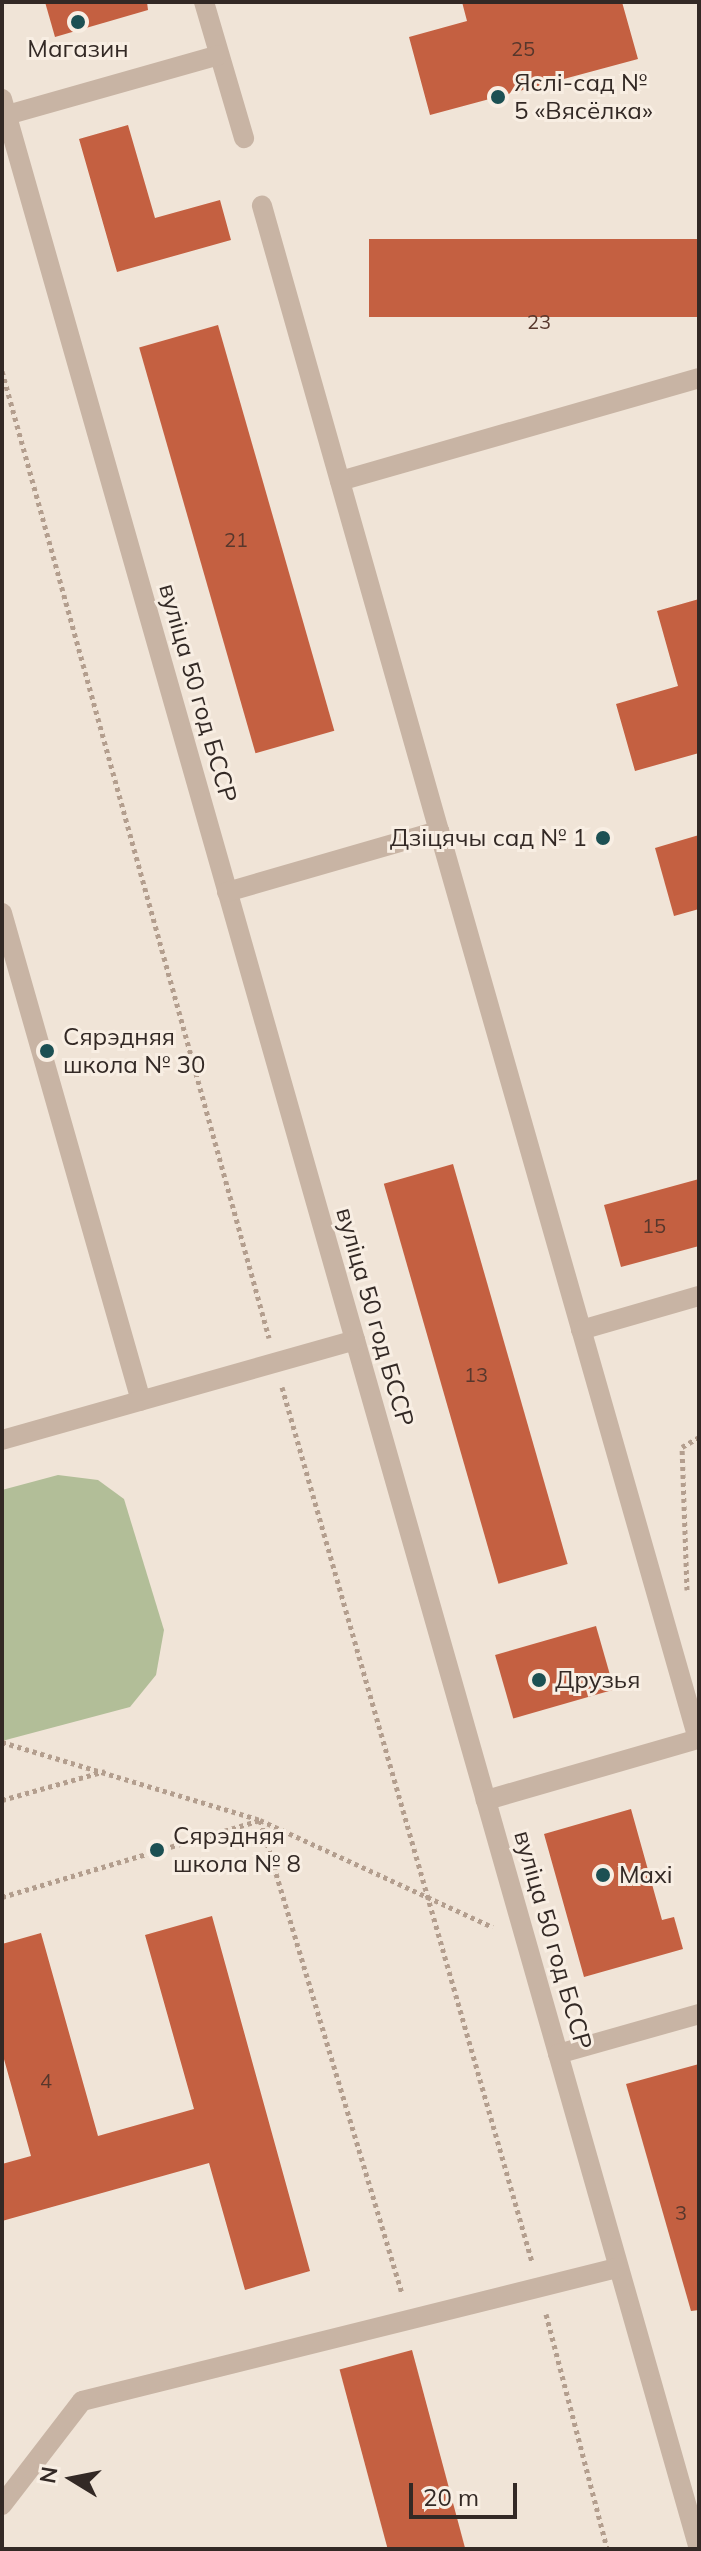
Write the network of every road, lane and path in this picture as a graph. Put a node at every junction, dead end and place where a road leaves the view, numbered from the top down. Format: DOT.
graph roads {
  1 [pos="204,2"];
  2 [pos="219,55"];
  3 [pos="4,107"];
  4 [pos="244,138"];
  5 [pos="262,206"];
  6 [pos="2,371"];
  7 [pos="699,378"];
  8 [pos="340,481"];
  9 [pos="439,831"];
  10 [pos="227,892"];
  11 [pos="2,913"];
  12 [pos="699,1296"];
  13 [pos="581,1330"];
  14 [pos="355,1340"];
  15 [pos="276,1362"];
  16 [pos="141,1401"];
  17 [pos="699,1437"];
  18 [pos="2,1440"];
  19 [pos="687,1604"];
  20 [pos="2,1742"];
  21 [pos="108,1770"];
  22 [pos="2,1800"];
  23 [pos="486,1800"];
  24 [pos="260,1820"];
  25 [pos="2,1897"];
  26 [pos="427,1897"];
  27 [pos="526,1943"];
  28 [pos="699,2014"];
  29 [pos="558,2054"];
  30 [pos="617,2268"];
  31 [pos="539,2288"];
  32 [pos="410,2320"];
  33 [pos="2,2505"];
  34 [pos="607,2549"];
  35 [pos="699,2549"];
  1 -- 2 [label="street"];
  2 -- 3 [label="street"];
  2 -- 4 [label="street"];
  3 -- 10 [label="street, вуліца 50 год БССР"];
  5 -- 8 [label="street"];
  6 -- 15 [label="path"];
  7 -- 8 [label="street"];
  8 -- 9 [label="street"];
  9 -- 10 [label="street"];
  9 -- 13 [label="street"];
  10 -- 14 [label="street, вуліца 50 год БССР"];
  11 -- 16 [label="street"];
  12 -- 13 [label="street"];
  13 -- 23 [label="street"];
  14 -- 15 [label="street"];
  14 -- 23 [label="street, вуліца 50 год БССР"];
  15 -- 16 [label="street"];
  15 -- 26 [label="path"];
  16 -- 18 [label="street"];
  17 -- 19 [label="path"];
  20 -- 21 [label="path"];
  21 -- 22 [label="path"];
  21 -- 24 [label="path"];
  23 -- 27 [label="street, вуліца 50 год БССР"];
  24 -- 25 [label="path"];
  24 -- 26 [label="path"];
  24 -- 32 [label="path"];
  26 -- 27 [label="path"];
  26 -- 31 [label="path"];
  27 -- 29 [label="street, вуліца 50 год БССР"];
  28 -- 29 [label="street"];
  29 -- 30 [label="street, вуліца 50 год БССР"];
  30 -- 31 [label="street"];
  30 -- 35 [label="street, вуліца 50 год БССР"];
  31 -- 32 [label="street"];
  31 -- 34 [label="path"];
  32 -- 33 [label="street"];
}
